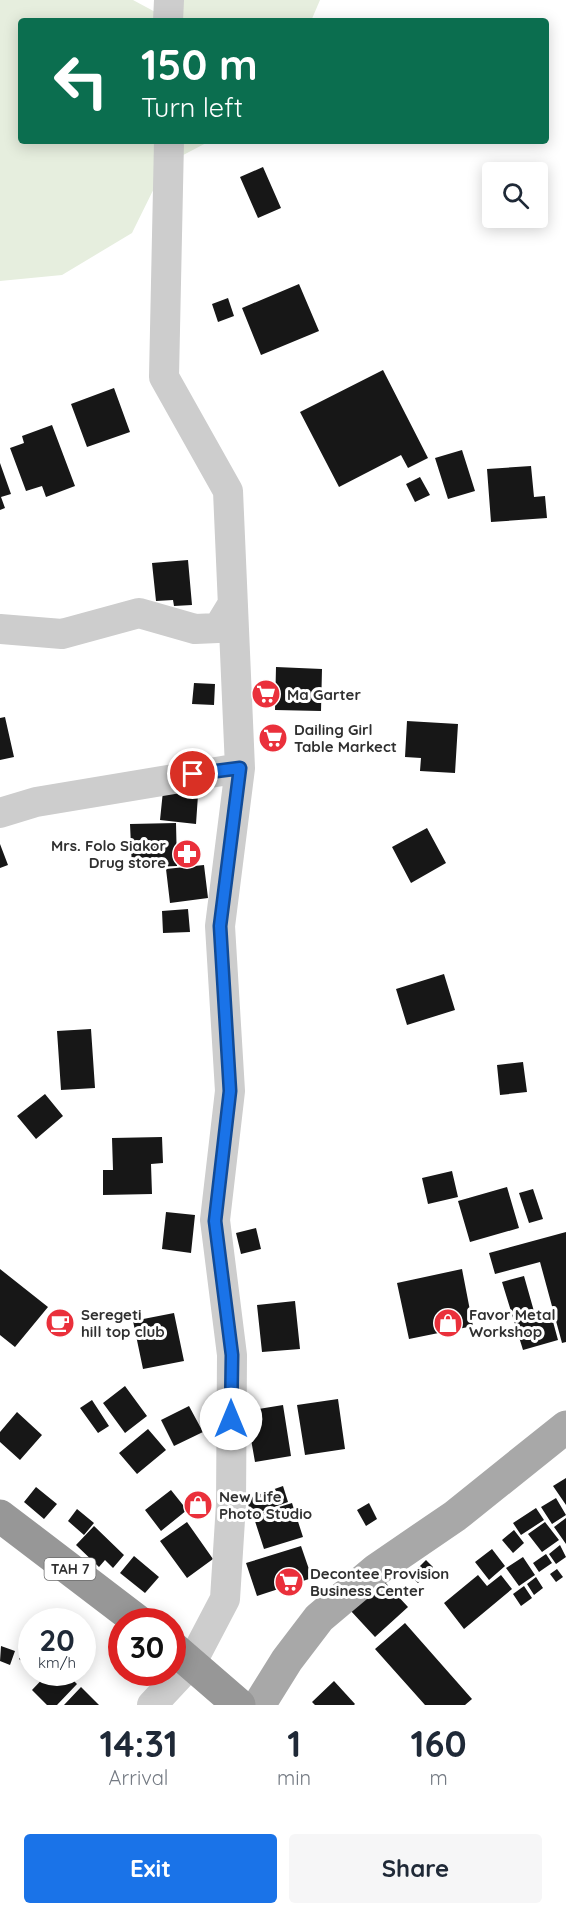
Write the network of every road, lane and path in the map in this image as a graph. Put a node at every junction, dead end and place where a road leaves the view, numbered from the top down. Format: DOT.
graph roads {
  1 [pos="169,0"];
  2 [pos="168,18"];
  3 [pos="169,144"];
  4 [pos="232,605"];
  5 [pos="0,629"];
  6 [pos="240,768"];
  7 [pos="0,813"];
  8 [pos="566,1427"];
  9 [pos="0,1516"];
  10 [pos="121,1608"];
  11 [pos="186,1650"];
  12 [pos="186,1659"];
  13 [pos="163,1686"];
  14 [pos="152,1705"];
  15 [pos="239,1705"];
  16 [pos="259,1705"];
  1 -- 2 [label="street"];
  3 -- 4 [label="street"];
  4 -- 5 [label="street"];
  4 -- 6 [label="street"];
  6 -- 7 [label="street"];
  6 -- 11 [label="street"];
  8 -- 16 [label="main road"];
  9 -- 10 [label="highway, TAH 7"];
  12 -- 15 [label="highway"];
  13 -- 14 [label="street"];
}
